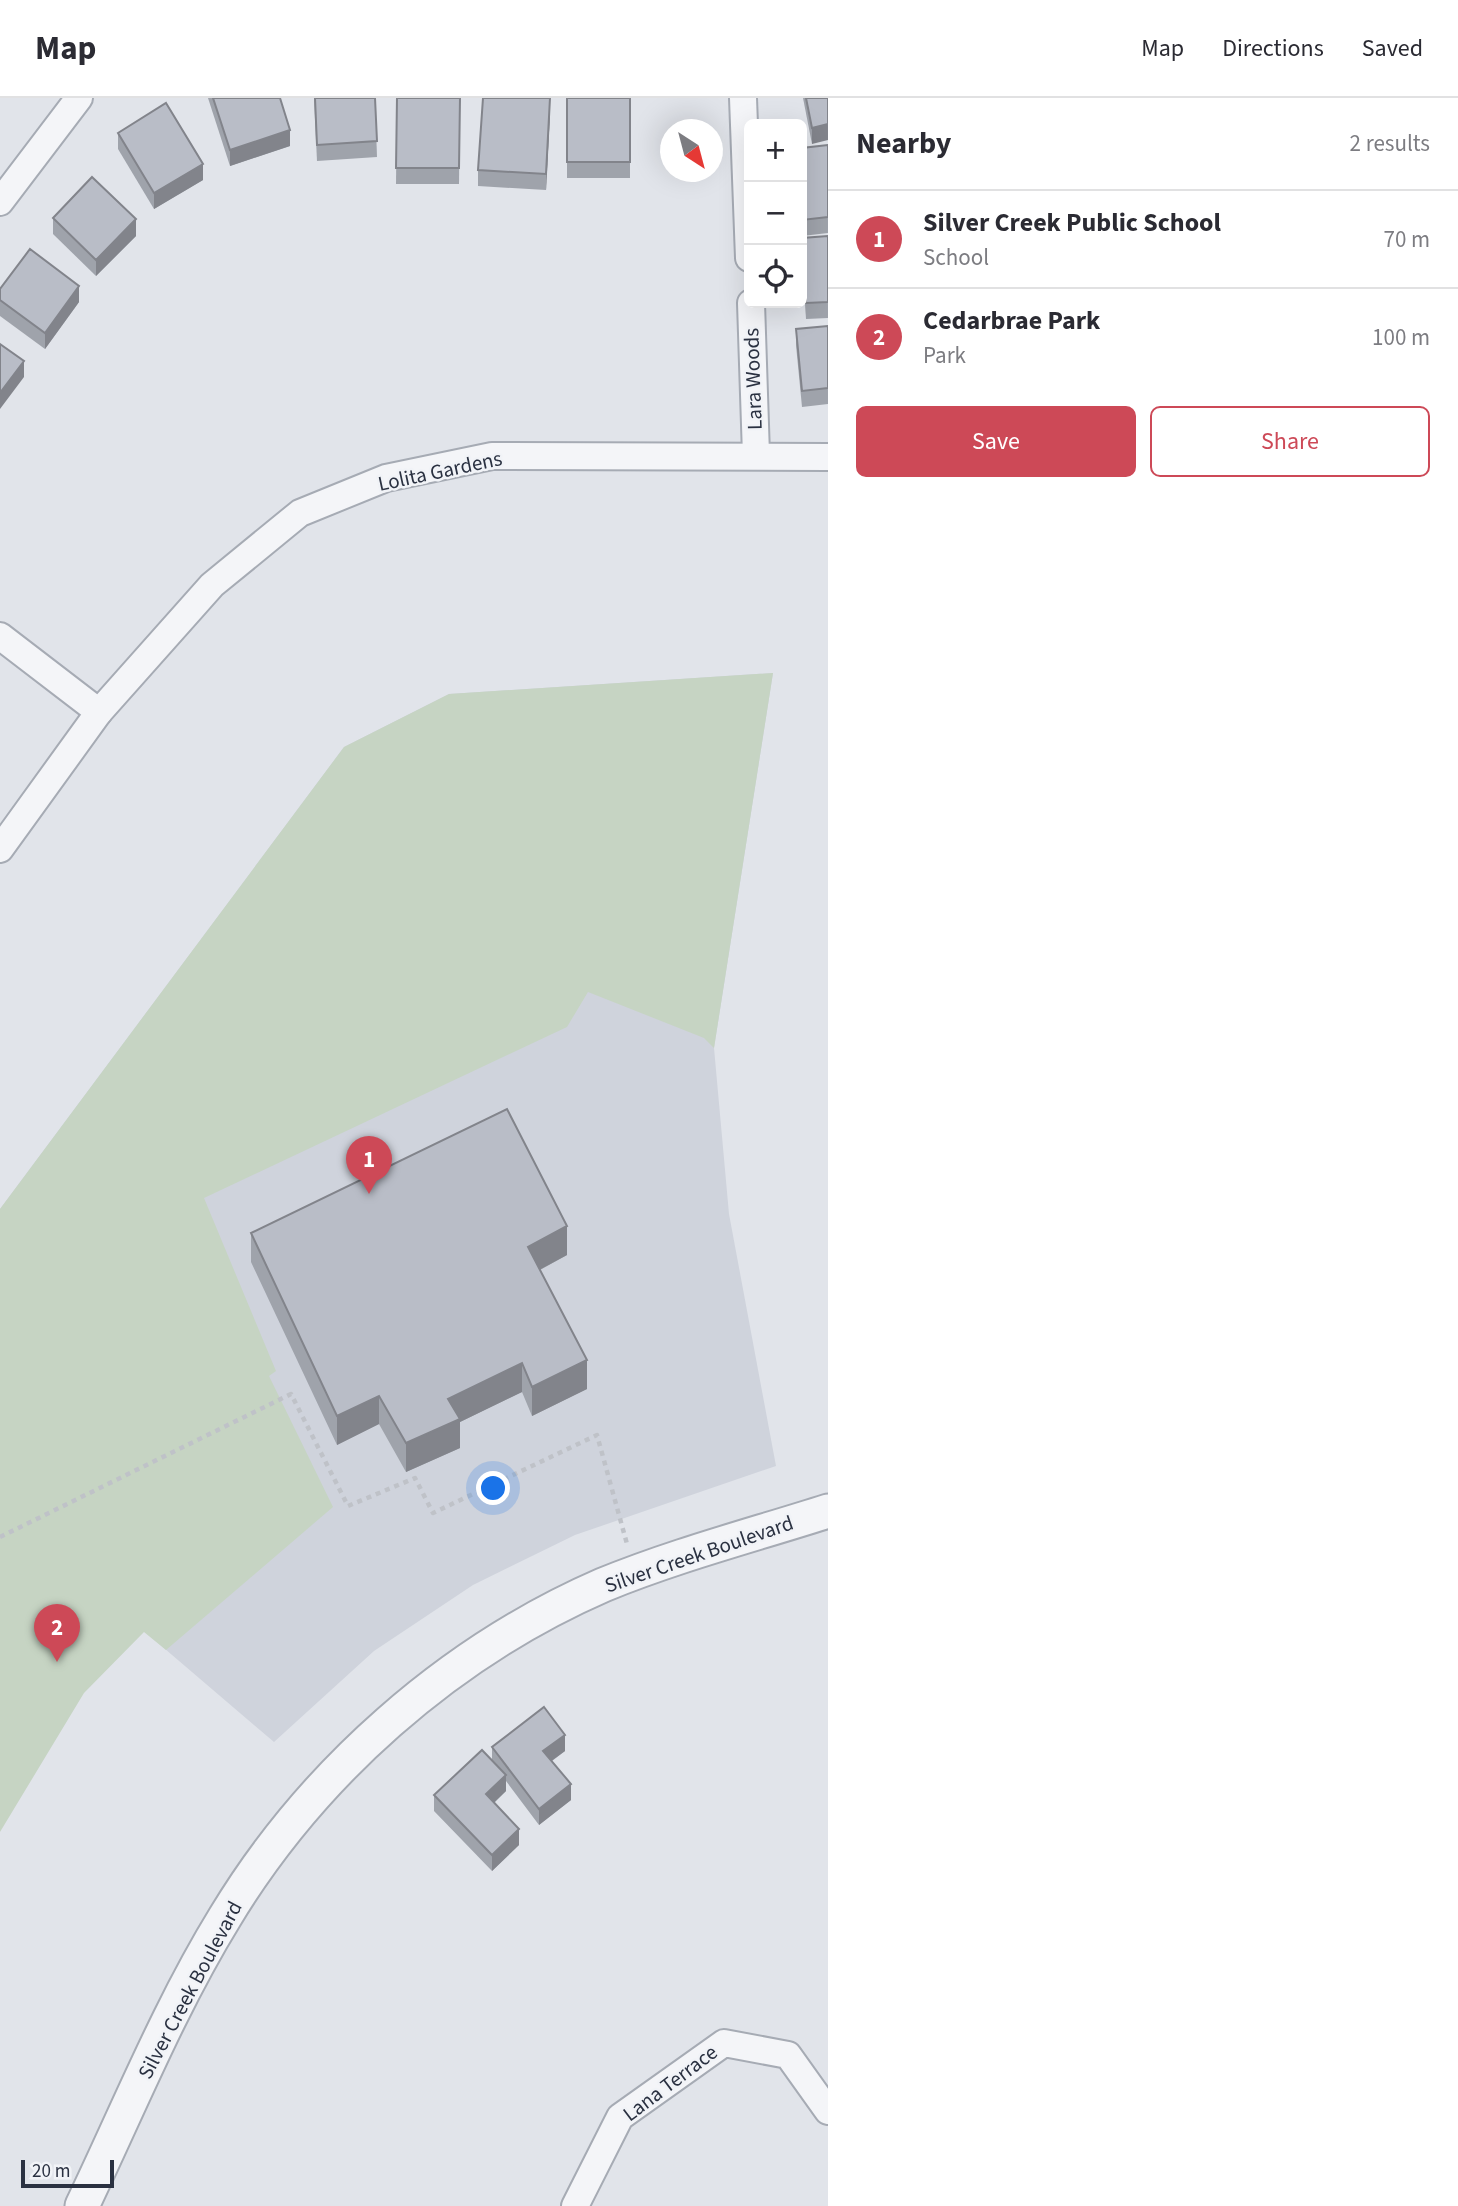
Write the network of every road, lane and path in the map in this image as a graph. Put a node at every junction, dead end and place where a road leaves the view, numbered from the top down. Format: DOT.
graph roads {
  1 [pos="79,98"];
  2 [pos="743,98"];
  3 [pos="0,202"];
  4 [pos="749,245"];
  5 [pos="751,308"];
  6 [pos="756,455"];
  7 [pos="828,457"];
  8 [pos="0,636"];
  9 [pos="99,712"];
  10 [pos="0,849"];
  11 [pos="828,1511"];
  12 [pos="0,1537"];
  13 [pos="638,1572"];
  14 [pos="828,2110"];
  15 [pos="82,2206"];
  16 [pos="575,2206"];
  1 -- 3 [label="street"];
  2 -- 4 [label="street"];
  5 -- 6 [label="street, Lara Woods"];
  6 -- 7 [label="street, Lolita Gardens"];
  6 -- 9 [label="street, Lolita Gardens"];
  8 -- 9 [label="street"];
  9 -- 10 [label="street, Lolita Gardens"];
  11 -- 13 [label="street, Silver Creek Boulevard"];
  12 -- 13 [label="path"];
  13 -- 15 [label="street, Silver Creek Boulevard"];
  14 -- 16 [label="street, Lana Terrace"];
}
